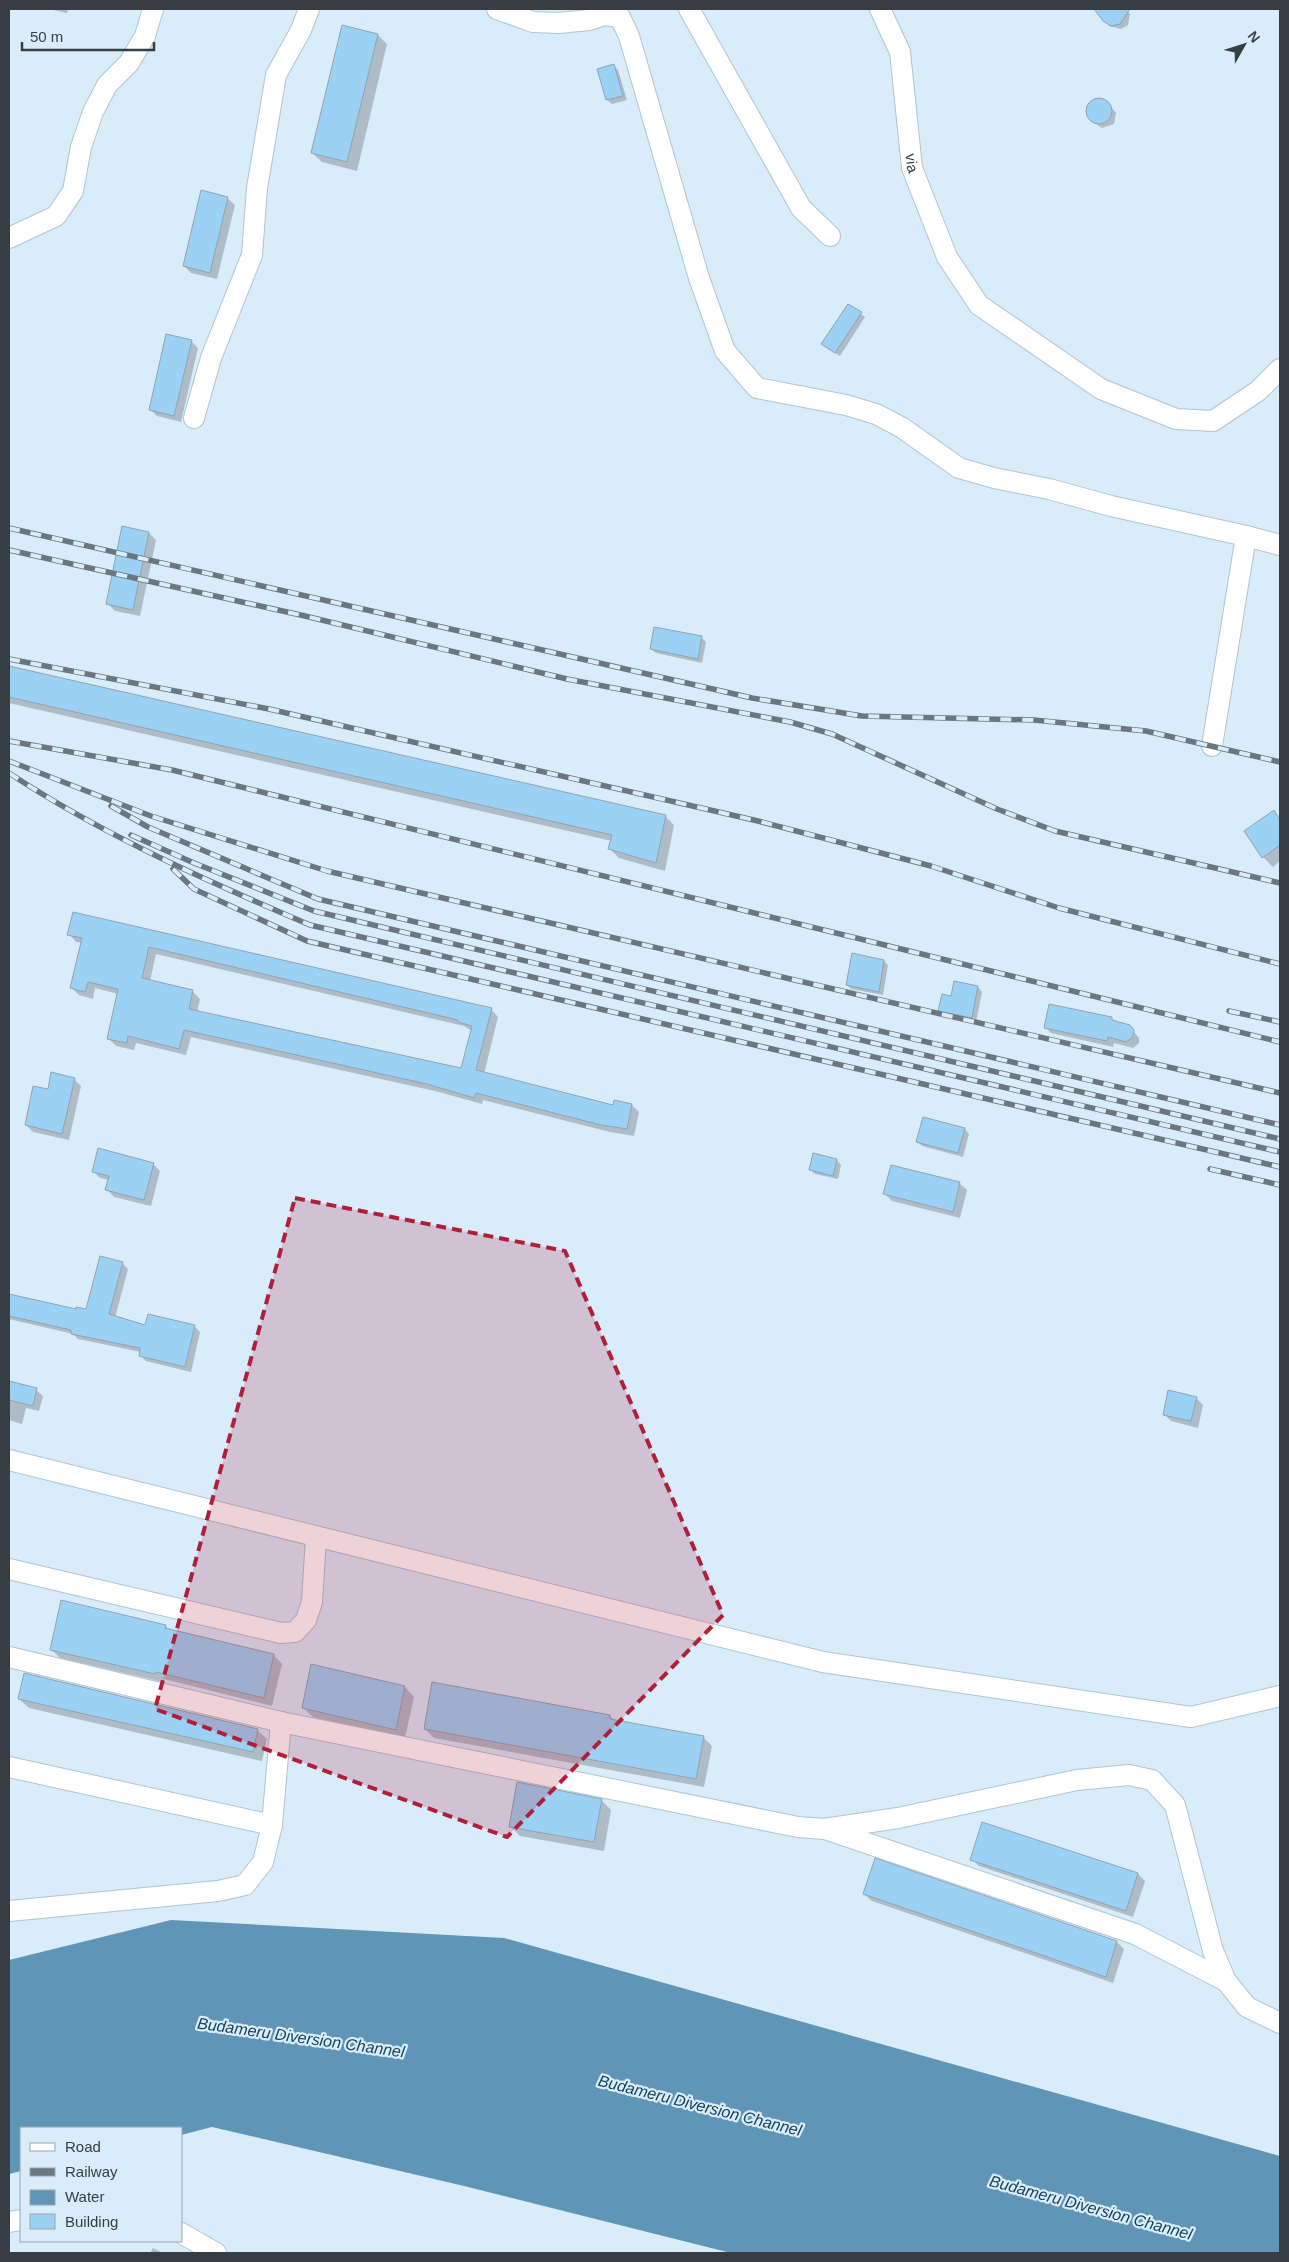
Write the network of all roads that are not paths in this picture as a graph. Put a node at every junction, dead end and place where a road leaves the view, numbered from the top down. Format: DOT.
graph roads {
  1 [pos="153,9"];
  2 [pos="309,9"];
  3 [pos="497,9"];
  4 [pos="689,9"];
  5 [pos="880,9"];
  6 [pos="830,236"];
  7 [pos="9,238"];
  8 [pos="1280,369"];
  9 [pos="194,418"];
  10 [pos="1246,536"];
  11 [pos="1280,545"];
  12 [pos="1212,746"];
  13 [pos="9,1460"];
  14 [pos="316,1537"];
  15 [pos="9,1569"];
  16 [pos="9,1657"];
  17 [pos="1280,1696"];
  18 [pos="281,1722"];
  19 [pos="9,1767"];
  20 [pos="272,1825"];
  21 [pos="824,1829"];
  22 [pos="9,1911"];
  23 [pos="1226,1981"];
  24 [pos="1280,2023"];
  25 [pos="182,2234"];
  26 [pos="216,2253"];
  1 -- 7 [label="street"];
  2 -- 9 [label="street"];
  3 -- 10 [label="street"];
  4 -- 6 [label="street"];
  5 -- 8 [label="street, via"];
  10 -- 11 [label="street"];
  10 -- 12 [label="street"];
  13 -- 14 [label="street"];
  14 -- 15 [label="street"];
  14 -- 17 [label="street"];
  16 -- 18 [label="street"];
  18 -- 20 [label="street"];
  18 -- 21 [label="street"];
  19 -- 20 [label="street"];
  20 -- 22 [label="street"];
  21 -- 23 [label="street"];
  21 -- 23 [label="street"];
  23 -- 24 [label="street"];
  25 -- 26 [label="street"];
}
